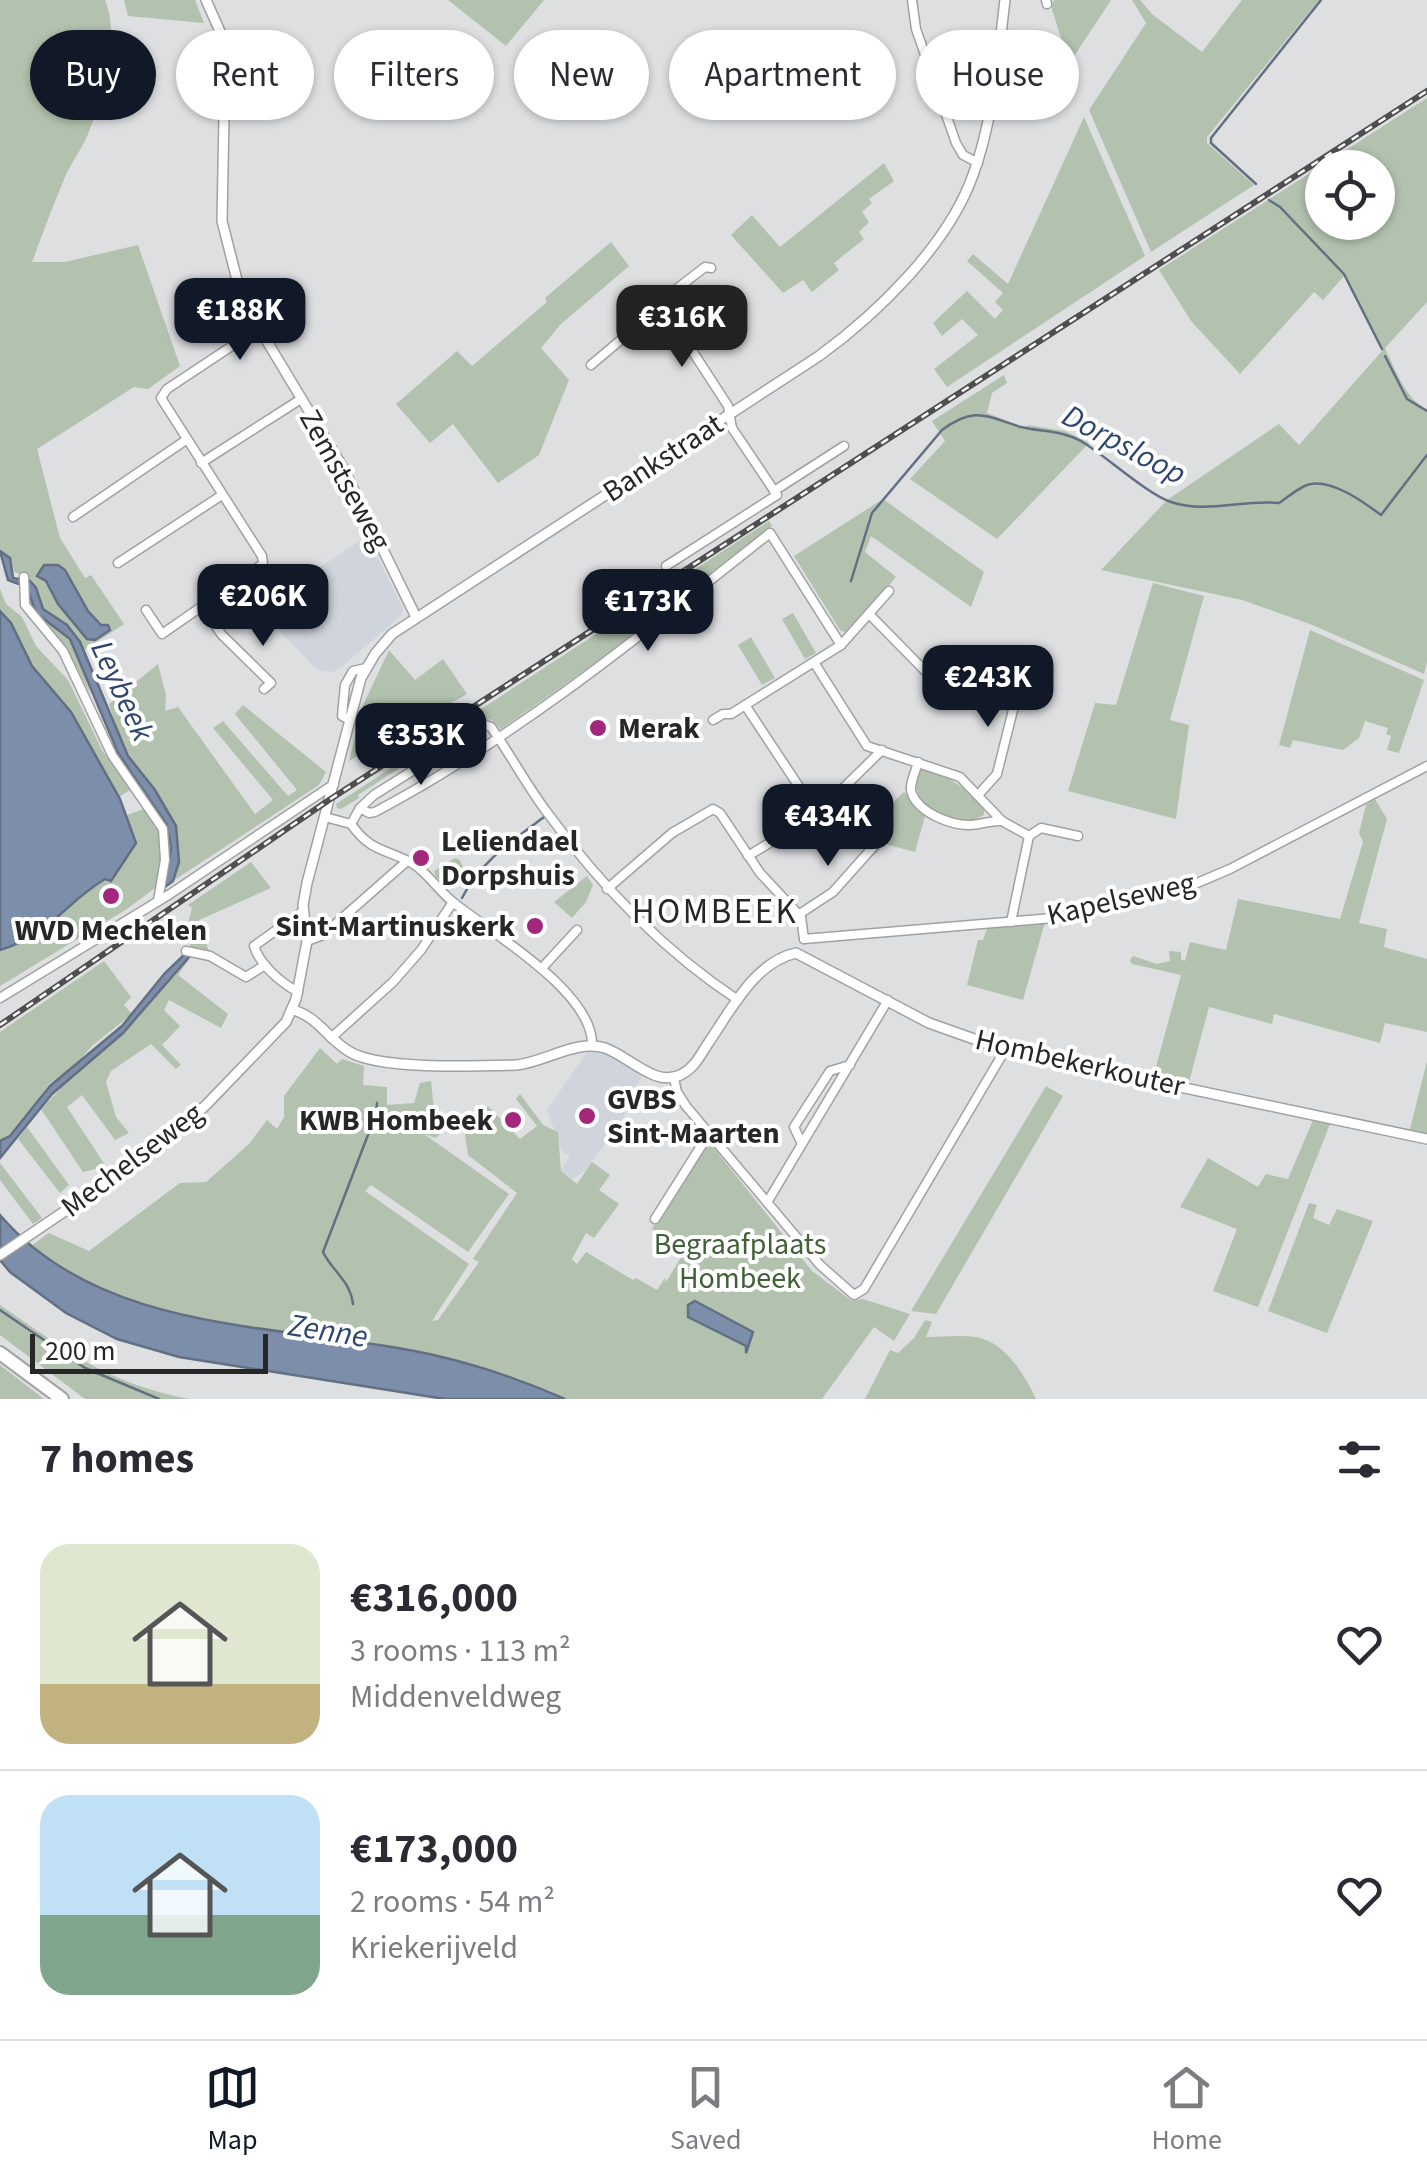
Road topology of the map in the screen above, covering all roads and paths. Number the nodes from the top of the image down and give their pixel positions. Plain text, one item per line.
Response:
1 (206, 0) edge
2 (912, 0) edge
3 (1005, 0) edge
4 (978, 163) junction
5 (711, 268) dead end
6 (667, 312) dead end
7 (258, 328) junction
8 (591, 364) dead end
9 (301, 400) junction
10 (731, 414) junction
11 (186, 440) junction
12 (844, 446) dead end
13 (201, 462) junction
14 (774, 491) junction
15 (222, 495) junction
16 (73, 517) dead end
17 (118, 563) dead end
18 (666, 566) dead end
19 (24, 576) dead end
20 (889, 591) dead end
21 (202, 607) junction
22 (146, 610) dead end
23 (869, 614) junction
24 (416, 617) junction
25 (841, 645) junction
26 (815, 664) junction
27 (1021, 678) dead end
28 (264, 689) dead end
29 (745, 705) junction
30 (1013, 708) junction
31 (712, 720) dead end
32 (497, 737) junction
33 (882, 750) junction
34 (918, 762) junction
35 (1427, 766) edge
36 (334, 784) junction
37 (979, 794) junction
38 (360, 808) junction
39 (817, 814) junction
40 (324, 817) junction
41 (1002, 821) junction
42 (871, 822) dead end
43 (350, 824) junction
44 (1029, 836) junction
45 (1078, 836) dead end
46 (748, 856) junction
47 (406, 862) junction
48 (607, 889) junction
49 (158, 901) junction
50 (452, 902) junction
51 (304, 912) junction
52 (798, 914) junction
53 (1010, 922) junction
54 (577, 930) dead end
55 (804, 939) junction
56 (307, 941) junction
57 (186, 951) dead end
58 (796, 953) junction
59 (265, 965) junction
60 (542, 968) junction
61 (298, 992) junction
62 (0, 998) edge
63 (738, 1000) junction
64 (888, 1000) junction
65 (293, 1010) junction
66 (331, 1038) junction
67 (592, 1045) junction
68 (1005, 1050) junction
69 (850, 1065) junction
70 (674, 1078) junction
71 (710, 1132) junction
72 (1427, 1139) edge
73 (802, 1144) junction
74 (768, 1201) junction
75 (656, 1218) dead end
76 (0, 1256) edge
77 (0, 1352) edge
78 (62, 1399) edge

1 - 7 street, Zemstseweg
2 - 4 street
3 - 4 street, Bankstraat
4 - 10 street, Bankstraat
5 - 8 street
6 - 10 street
7 - 9 street, Zemstseweg
7 - 11 street
9 - 13 street
9 - 24 street, Zemstseweg
10 - 14 street
10 - 24 street, Bankstraat
11 - 13 street
11 - 16 street
12 - 14 street
13 - 15 street
14 - 18 street
15 - 17 street
15 - 21 street
19 - 49 street
20 - 23 street
21 - 22 street
21 - 28 street
23 - 25 street
23 - 30 street
24 - 36 street, Bankstraat
25 - 26 street
25 - 32 street
26 - 29 street
26 - 33 street
27 - 30 street
29 - 31 street
29 - 39 street
30 - 37 street
32 - 38 street
32 - 38 street
32 - 48 street
33 - 34 street
33 - 39 street
34 - 37 street
34 - 41 street
35 - 53 street, Kapelseweg
36 - 40 street, Bankstraat
36 - 49 street
37 - 41 street
38 - 43 street
39 - 46 street
40 - 43 street
40 - 51 street, Bankstraat
41 - 44 street
42 - 52 street
43 - 47 street
44 - 45 street
44 - 53 street
46 - 48 street
46 - 52 street
47 - 50 street
47 - 56 street
48 - 63 street
49 - 62 street
50 - 60 street
50 - 66 street
51 - 56 street, Bankstraat
51 - 59 street
52 - 55 street
53 - 55 street, Kapelseweg
54 - 60 street
55 - 58 street
56 - 61 street, Bankstraat
57 - 59 street
58 - 63 street
58 - 64 street, Hombekerkouter
59 - 61 street
60 - 67 street
61 - 65 street, Bankstraat
63 - 70 street
64 - 68 street, Hombekerkouter
64 - 69 street
65 - 66 street
65 - 76 street, Mechelseweg
66 - 67 street
67 - 70 street
68 - 72 street, Hombekerkouter
68 - 74 street
69 - 73 street
69 - 73 street
70 - 71 street
71 - 74 street
71 - 75 street
73 - 74 street
77 - 78 highway

